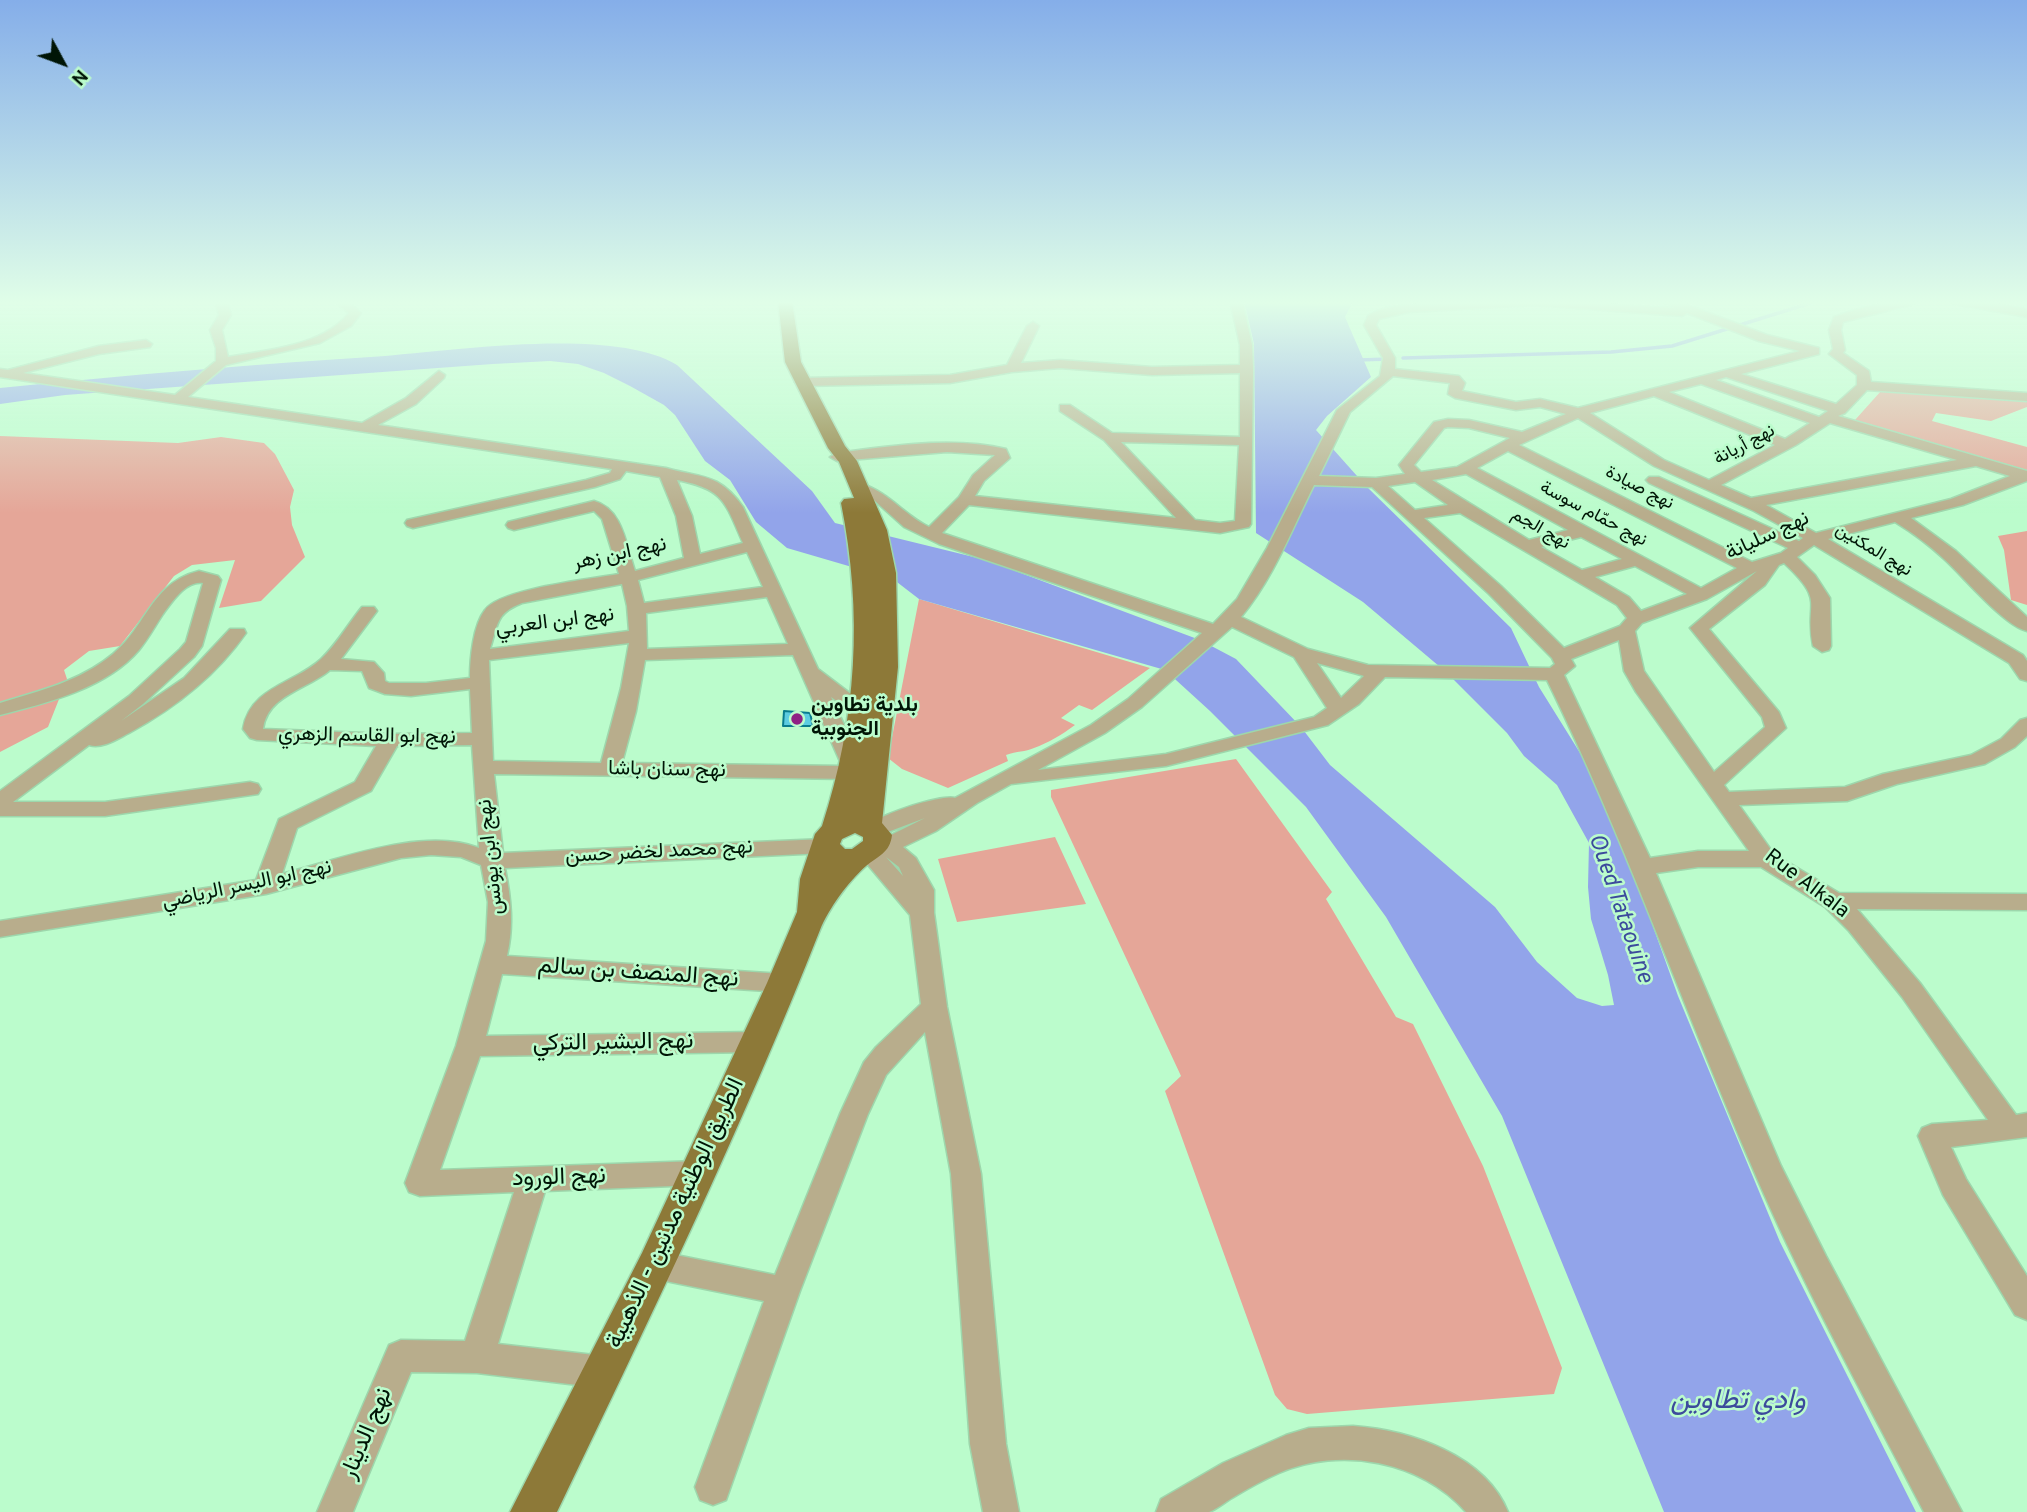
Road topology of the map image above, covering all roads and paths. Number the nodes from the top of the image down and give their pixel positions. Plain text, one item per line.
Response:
1 (22, 372) edge
2 (211, 372) edge
3 (798, 372) edge
4 (992, 372) edge
5 (1247, 372) edge
6 (1389, 372) joint
7 (1738, 372) edge
8 (1860, 372) edge
9 (1729, 374) junction
10 (439, 375) dead end
11 (2, 377) edge
12 (1701, 379) junction
13 (803, 382) junction
14 (1864, 386) junction
15 (1657, 392) junction
16 (2027, 397) edge
17 (178, 399) junction
18 (1065, 408) dead end
19 (1580, 414) junction
20 (1830, 417) junction
21 (365, 427) junction
22 (1109, 437) junction
23 (1245, 441) junction
24 (1516, 442) junction
25 (1786, 444) junction
26 (839, 454) junction
27 (1977, 461) junction
28 (622, 466) junction
29 (1467, 469) junction
30 (666, 473) junction
31 (2026, 476) edge
32 (1420, 478) junction
33 (1309, 480) junction
34 (1654, 480) dead end
35 (1372, 483) junction
36 (1708, 486) junction
37 (858, 496) junction
38 (965, 500) junction
39 (1754, 506) junction
40 (1463, 508) junction
41 (1725, 513) junction
42 (1410, 515) junction
43 (1897, 517) junction
44 (413, 523) dead end
45 (1189, 523) junction
46 (514, 525) dead end
47 (1670, 526) junction
48 (1581, 531) junction
49 (931, 535) junction
50 (1527, 545) junction
51 (752, 546) junction
52 (1793, 551) junction
53 (1637, 560) junction
54 (693, 562) junction
55 (1750, 568) junction
56 (1581, 576) junction
57 (626, 578) junction
58 (772, 591) junction
59 (1701, 595) junction
60 (496, 607) joint
61 (637, 608) junction
62 (368, 611) dead end
63 (1631, 624) junction
64 (2027, 626) edge
65 (1216, 630) junction
66 (237, 633) dead end
67 (2027, 642) edge
68 (636, 646) junction
69 (1822, 646) dead end
70 (797, 649) junction
71 (1301, 653) junction
72 (478, 656) junction
73 (326, 664) junction
74 (2022, 667) edge
75 (1554, 668) junction
76 (806, 669) junction
77 (873, 671) junction
78 (1379, 672) junction
79 (480, 682) junction
80 (823, 682) junction
81 (0, 709) edge
82 (871, 710) junction
83 (1339, 710) junction
84 (2027, 724) edge
85 (483, 738) junction
86 (390, 740) junction
87 (64, 752) junction
88 (484, 767) junction
89 (609, 770) junction
90 (852, 770) junction
91 (1002, 781) junction
92 (250, 789) dead end
93 (1718, 792) junction
94 (0, 801) edge
95 (0, 809) edge
96 (829, 841) junction
97 (873, 843) junction
98 (1766, 859) junction
99 (492, 861) junction
100 (1644, 867) junction
101 (266, 887) junction
102 (1834, 901) junction
103 (2027, 902) edge
104 (812, 912) junction
105 (0, 929) edge
106 (493, 964) junction
107 (783, 983) junction
108 (934, 1007) junction
109 (756, 1042) junction
110 (470, 1046) junction
111 (2018, 1126) edge
112 (699, 1173) junction
113 (533, 1181) junction
114 (420, 1183) joint
115 (656, 1265) junction
116 (784, 1291) junction
117 (2027, 1305) edge
118 (477, 1357) junction
119 (603, 1372) junction
120 (713, 1487) dead end
121 (335, 1512) edge
122 (533, 1512) edge
123 (1001, 1512) edge
124 (1174, 1512) edge
125 (1490, 1512) edge
126 (1944, 1512) edge

1 - 11 street
2 - 17 street
3 - 13 main road, الطريق الوطنية مدنين - الذهيبة
4 - 13 street
5 - 23 street
6 - 19 street, نهج المكنين
6 - 33 street
7 - 9 street
8 - 14 street
9 - 12 street
9 - 20 street
10 - 21 street
11 - 17 street
12 - 15 street
12 - 20 street
13 - 26 main road, الطريق الوطنية مدنين - الذهيبة
14 - 16 street
14 - 20 street, نهج أريانة
15 - 19 street
15 - 25 street
17 - 21 street
18 - 22 street
19 - 24 street
19 - 36 street, نهج المكنين
20 - 25 street, نهج أريانة
20 - 27 street
21 - 28 street
22 - 23 street
22 - 45 street
23 - 45 street
24 - 29 street
24 - 32 street, نهج صيادة
24 - 47 street, نهج صيادة
25 - 36 street, نهج أريانة
26 - 37 main road, الطريق الوطنية مدنين - الذهيبة
26 - 38 street
27 - 31 street
27 - 39 street
28 - 30 street
28 - 44 street
29 - 32 street
29 - 48 street, نهج حمّام سوسة
30 - 51 street
30 - 54 street
31 - 43 street, نهج سليانة
32 - 35 street
32 - 40 street, نهج الجم
33 - 35 street
33 - 65 street
34 - 41 street
35 - 42 street
36 - 39 street, نهج المكنين
37 - 49 street
37 - 77 main road, الطريق الوطنية مدنين - الذهيبة
38 - 45 street
38 - 49 street
39 - 41 street
39 - 52 street, نهج المكنين
40 - 42 street
40 - 50 street, نهج الجم
41 - 47 street
41 - 52 street
42 - 75 street
43 - 52 street, نهج سليانة
43 - 64 street
46 - 57 street
47 - 55 street, نهج صيادة
48 - 50 street
48 - 53 street, نهج حمّام سوسة
49 - 65 street
50 - 56 street, نهج الجم
51 - 54 street, نهج ابن زهر
51 - 58 street
52 - 55 street, نهج سليانة
52 - 69 street
52 - 74 street, نهج المكنين
52 - 93 street
53 - 56 street
53 - 59 street, نهج حمّام سوسة
54 - 57 street, نهج ابن زهر
55 - 59 street, نهج سليانة
56 - 63 street, نهج الجم
57 - 60 street, نهج ابن زهر
57 - 61 street
58 - 61 street
58 - 70 street
59 - 63 street, نهج سليانة
60 - 72 street, نهج ابن يونس
61 - 68 street
62 - 73 street
63 - 75 street, نهج سليانة
63 - 93 street, Rue Alkala
65 - 71 street
65 - 91 street
66 - 87 street
67 - 74 street
68 - 70 street, نهج ابن العربي
68 - 72 street, نهج ابن العربي
68 - 89 street
70 - 76 street
71 - 78 street
71 - 83 street
72 - 79 street, نهج ابن يونس
73 - 79 street
73 - 86 street, نهج ابو القاسم الزهري
75 - 78 street
75 - 100 street
76 - 80 street
76 - 90 street
77 - 80 street
77 - 82 main road, الطريق الوطنية مدنين - الذهيبة
78 - 83 street
79 - 85 street, نهج ابن يونس
80 - 82 street
81 - 87 street
82 - 90 main road, الطريق الوطنية مدنين - الذهيبة
82 - 97 main road, الطريق الوطنية مدنين - الذهيبة
83 - 91 street
84 - 93 street
85 - 86 street, نهج ابو القاسم الزهري
85 - 88 street, نهج ابن يونس
86 - 101 street
87 - 94 street
88 - 89 street, نهج سنان باشا
88 - 99 street, نهج ابن يونس
89 - 90 street, نهج سنان باشا
90 - 96 main road, الطريق الوطنية مدنين - الذهيبة
91 - 97 street
92 - 95 street
93 - 98 street, Rue Alkala
96 - 97 main road
96 - 99 street, نهج محمد لخضر حسن
96 - 104 main road, الطريق الوطنية مدنين - الذهيبة
97 - 104 main road, الطريق الوطنية مدنين - الذهيبة
97 - 108 street
98 - 100 street
98 - 102 street, Rue Alkala
99 - 101 street, نهج ابو اليسر الرياضي
99 - 106 street, نهج ابن يونس
100 - 126 street
101 - 105 street, نهج ابو اليسر الرياضي
102 - 103 street
102 - 111 street, Rue Alkala
104 - 107 main road, الطريق الوطنية مدنين - الذهيبة
106 - 107 street, نهج المنصف بن سالم
106 - 110 street, نهج ابن يونس
107 - 109 main road, الطريق الوطنية مدنين - الذهيبة
108 - 116 street
108 - 123 street
109 - 110 street, نهج البشير التركي
109 - 112 main road, الطريق الوطنية مدنين - الذهيبة
110 - 114 street, نهج ابن يونس
111 - 117 street
112 - 113 street, نهج الورود
112 - 115 main road, الطريق الوطنية مدنين - الذهيبة
113 - 114 street, نهج الورود
113 - 118 street
115 - 116 street
115 - 119 main road, الطريق الوطنية مدنين - الذهيبة
116 - 120 street
118 - 119 street
118 - 121 street, نهج الدينار
119 - 122 main road, الطريق الوطنية مدنين - الذهيبة
124 - 125 street

